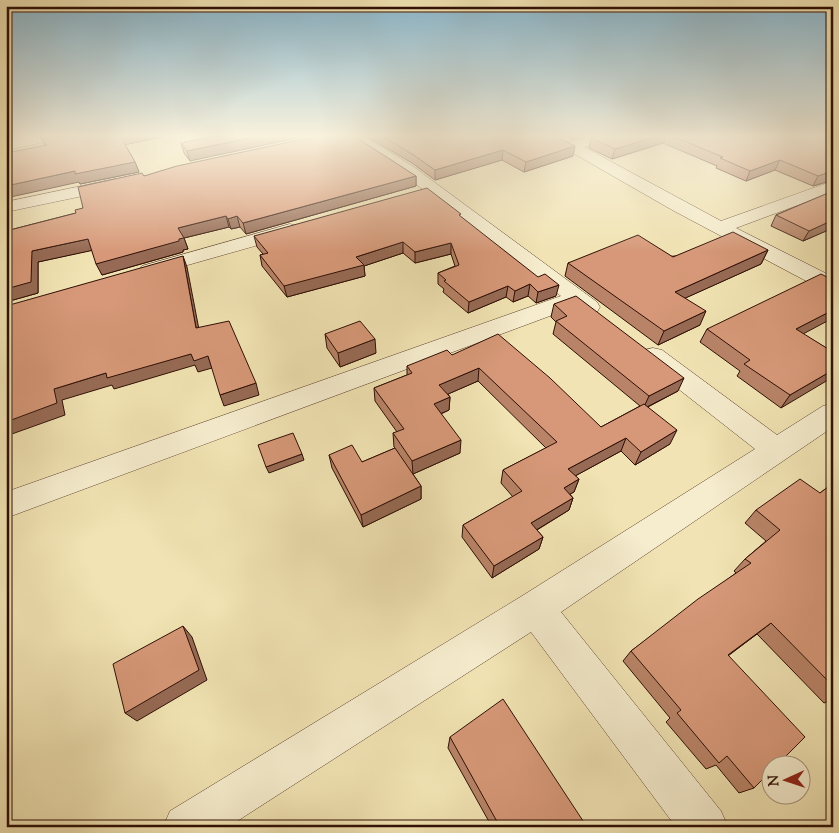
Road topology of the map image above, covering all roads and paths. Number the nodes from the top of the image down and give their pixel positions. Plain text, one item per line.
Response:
1 (410, 175) edge
2 (622, 175) edge
3 (132, 180) edge
4 (833, 186) edge
5 (6, 207) edge
6 (310, 225) edge
7 (722, 227) junction
8 (130, 276) edge
9 (833, 286) edge
10 (577, 298) junction
11 (608, 322) edge
12 (639, 345) edge
13 (833, 413) edge
14 (777, 450) junction
15 (6, 505) edge
16 (535, 608) junction
17 (186, 827) edge
18 (705, 827) edge

1 - 10 street
2 - 7 street
3 - 5 street
4 - 7 street
6 - 8 street
7 - 9 street
10 - 11 street
10 - 15 street
12 - 14 street
13 - 14 street
14 - 16 street
16 - 17 street
16 - 18 street

